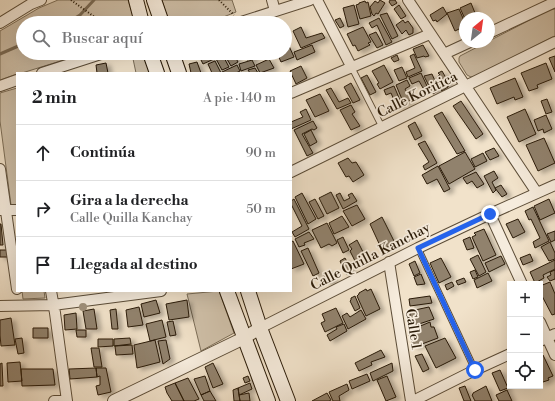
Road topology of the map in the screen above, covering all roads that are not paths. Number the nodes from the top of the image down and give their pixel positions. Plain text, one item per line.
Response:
1 (41, 0) edge
2 (136, 0) edge
3 (154, 0) edge
4 (272, 0) edge
5 (310, 0) edge
6 (317, 0) edge
7 (408, 0) edge
8 (555, 2) edge
9 (275, 11) junction
10 (140, 16) edge
11 (160, 16) edge
12 (260, 16) edge
13 (0, 23) edge
14 (495, 30) edge
15 (430, 34) junction
16 (555, 42) edge
17 (459, 47) edge
18 (444, 54) junction
19 (86, 60) edge
20 (152, 60) edge
21 (174, 60) edge
22 (352, 68) junction
23 (60, 70) edge
24 (48, 72) edge
25 (157, 72) edge
26 (179, 72) edge
27 (16, 80) edge
28 (0, 86) edge
29 (465, 86) junction
30 (292, 94) edge
31 (382, 127) junction
32 (0, 169) edge
33 (292, 172) edge
34 (555, 185) edge
35 (537, 193) junction
36 (3, 210) edge
37 (16, 210) edge
38 (490, 214) junction
39 (418, 248) junction
40 (389, 262) junction
41 (521, 281) edge
42 (16, 284) edge
43 (17, 292) edge
44 (50, 292) edge
45 (153, 292) edge
46 (227, 292) edge
47 (248, 292) edge
48 (53, 305) junction
49 (0, 306) edge
50 (19, 306) junction
51 (260, 328) junction
52 (547, 337) edge
53 (244, 338) junction
54 (507, 355) edge
55 (555, 355) edge
56 (475, 370) junction
57 (54, 401) edge
58 (67, 401) edge
59 (114, 401) edge
60 (268, 401) edge
61 (288, 401) edge
62 (412, 401) edge

1 - 13 street
2 - 10 main road
3 - 11 main road
4 - 9 street
5 - 9 street
6 - 22 street
7 - 15 street
8 - 14 street
9 - 12 street
15 - 18 street
15 - 22 street
16 - 29 street, Calle Koritica
17 - 18 street
18 - 29 street
19 - 23 street
20 - 25 main road
21 - 26 main road
22 - 30 street
22 - 31 lane
23 - 24 street
27 - 28 street
29 - 31 street, Calle Koritica
29 - 35 street
31 - 33 street, Calle Koritica
32 - 36 street
34 - 35 street, Calle Quilla Kanchay
35 - 38 street, Calle Quilla Kanchay
36 - 37 street
36 - 42 street
38 - 39 street, Calle Quilla Kanchay
38 - 41 street
39 - 40 street, Calle Quilla Kanchay
39 - 56 lane
40 - 51 street, Calle Quilla Kanchay
40 - 62 street, Calle 1
43 - 50 street
44 - 48 street
45 - 48 street
46 - 53 main road
47 - 51 main road
48 - 50 street
48 - 58 street
49 - 50 street
51 - 53 street, Calle Quilla Kanchay
51 - 61 main road
52 - 55 street
53 - 59 street, Calle Quilla Kanchay
53 - 60 main road
54 - 56 street
56 - 62 street
57 - 58 street

